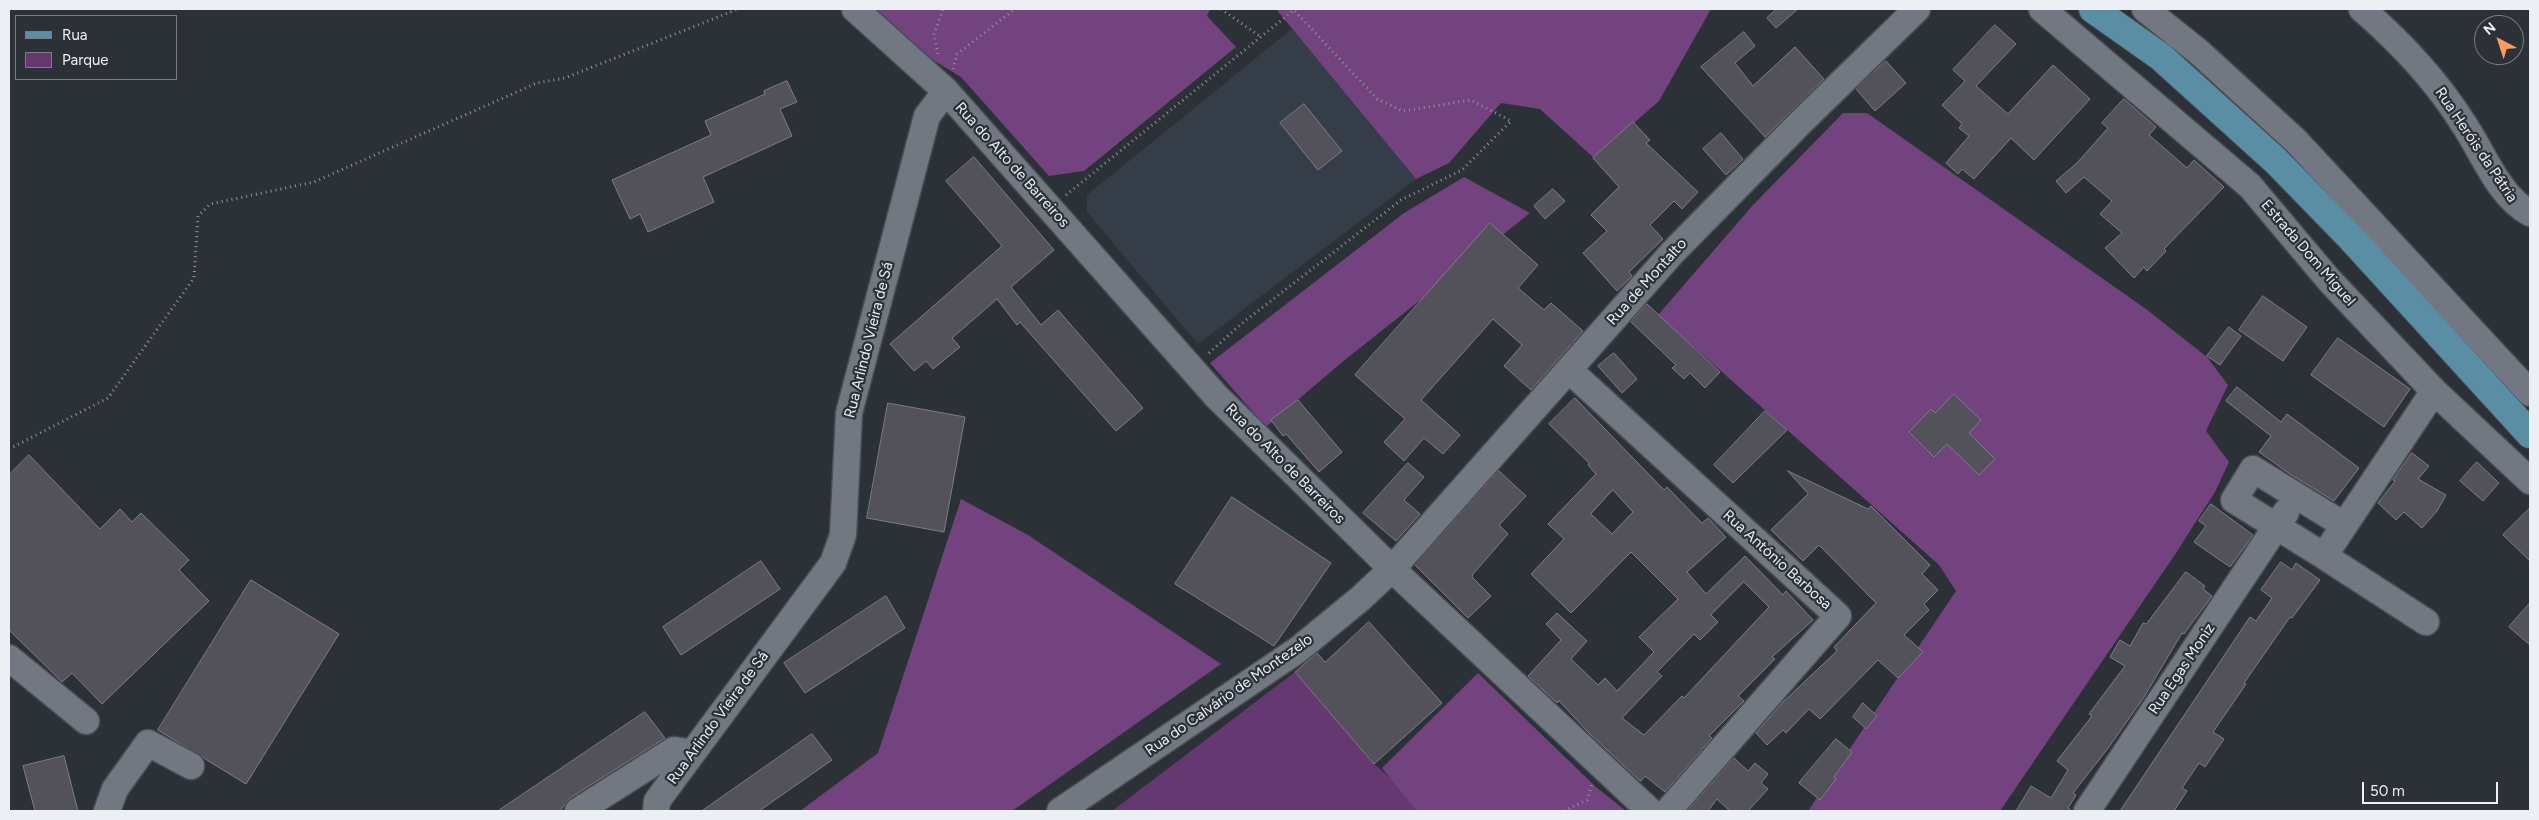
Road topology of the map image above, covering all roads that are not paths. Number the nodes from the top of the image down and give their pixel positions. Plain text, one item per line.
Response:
1 (855, 9) edge
2 (1917, 9) edge
3 (2042, 9) edge
4 (2145, 9) edge
5 (2362, 9) edge
6 (2102, 10) edge
7 (2075, 37) junction
8 (946, 91) junction
9 (2530, 213) edge
10 (1569, 370) junction
11 (2434, 391) junction
12 (2530, 393) edge
13 (2530, 434) edge
14 (2530, 481) edge
15 (2296, 496) junction
16 (2344, 525) junction
17 (2276, 526) junction
18 (2324, 556) junction
19 (1392, 569) junction
20 (2426, 622) dead end
21 (9, 658) edge
22 (86, 721) dead end
23 (692, 753) junction
24 (192, 766) dead end
25 (107, 811) edge
26 (578, 811) edge
27 (656, 811) edge
28 (1060, 811) edge
29 (1650, 811) edge
30 (1668, 811) edge
31 (2087, 811) edge

1 - 8 street, Rua do Alto de Barreiros
2 - 10 street, Rua de Montalto
3 - 7 street, Estrada Dom Miguel
4 - 12 street
5 - 9 street, Rua Heróis da Pátria
6 - 7 street
6 - 13 main road
7 - 11 street, Estrada Dom Miguel
8 - 19 street, Rua do Alto de Barreiros
8 - 23 street, Rua Arlindo Vieira de Sá
10 - 19 street, Rua de Montalto
10 - 30 street, Rua António Barbosa
11 - 14 street, Estrada Dom Miguel
11 - 16 street
15 - 16 street
15 - 17 street, Rua Egas Moniz
15 - 17 street
16 - 18 street
17 - 18 street
17 - 31 street, Rua Egas Moniz
18 - 20 street
19 - 28 street, Rua do Calvário de Montezelo
19 - 29 street, Rua do Alto de Barreiros
21 - 22 street
23 - 26 street
23 - 27 street, Rua Arlindo Vieira de Sá
24 - 25 street

